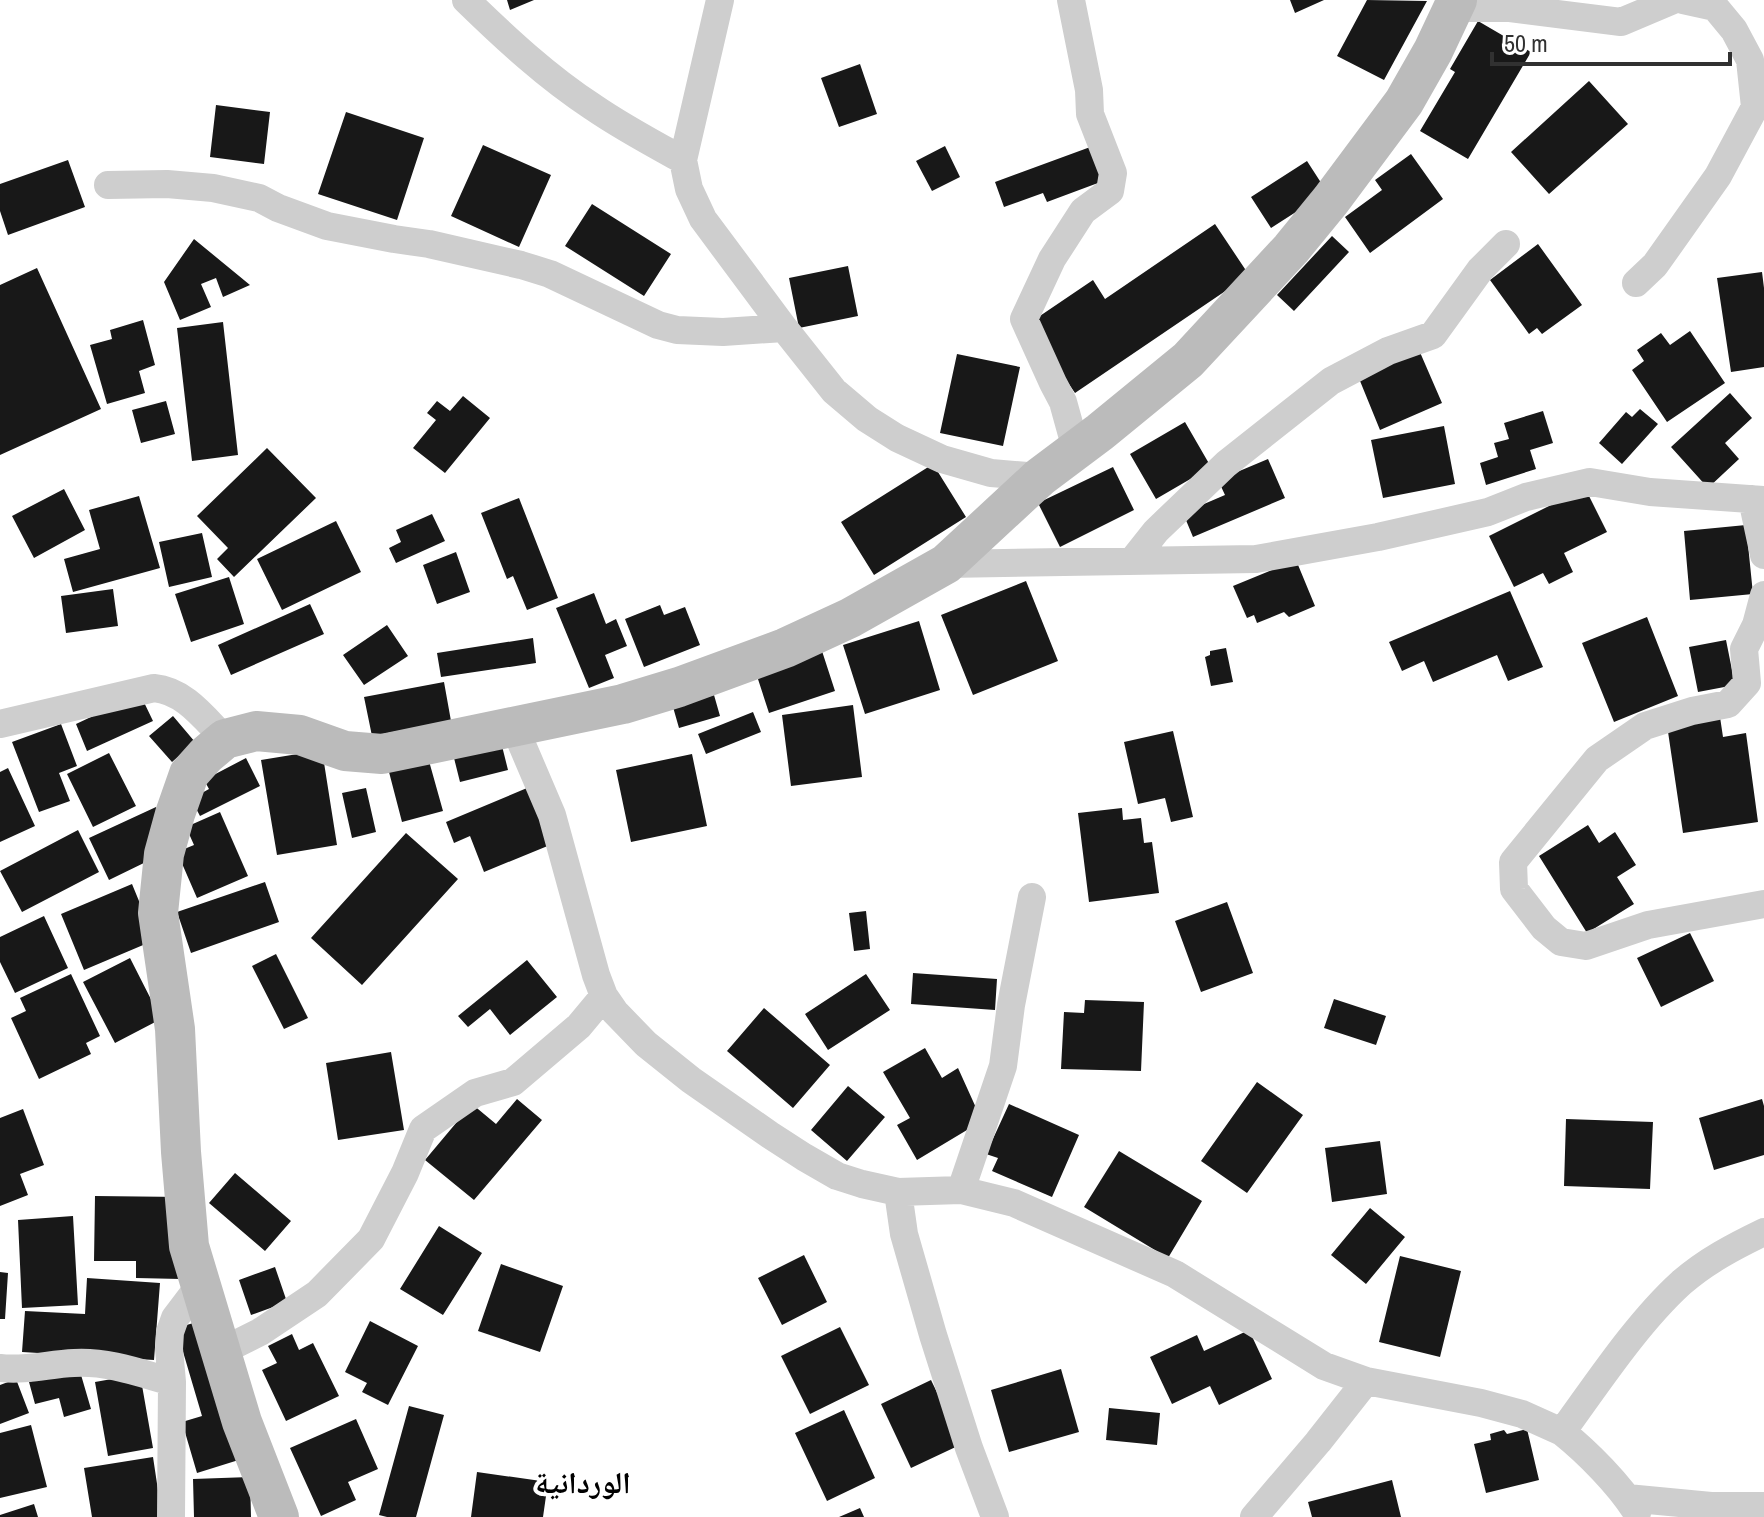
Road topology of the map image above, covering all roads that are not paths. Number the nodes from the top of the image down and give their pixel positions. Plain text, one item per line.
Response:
1 (466, 0) edge
2 (720, 0) edge
3 (1071, 0) edge
4 (1673, 0) edge
5 (1683, 0) edge
6 (1455, 4) edge
7 (683, 160) junction
8 (108, 185) dead end
9 (1506, 244) dead end
10 (1636, 283) dead end
11 (784, 328) junction
12 (1076, 449) junction
13 (1040, 477) junction
14 (1758, 500) edge
15 (1764, 555) edge
16 (1133, 560) junction
17 (946, 564) junction
18 (1764, 595) edge
19 (0, 724) edge
20 (514, 726) junction
21 (225, 739) junction
22 (1032, 897) dead end
23 (1764, 904) edge
24 (604, 996) junction
25 (961, 1190) junction
26 (898, 1192) junction
27 (1764, 1232) edge
28 (200, 1285) junction
29 (220, 1352) junction
30 (0, 1368) edge
31 (1366, 1381) junction
32 (172, 1382) junction
33 (1562, 1432) junction
34 (1764, 1506) edge
35 (1633, 1507) edge
36 (171, 1517) edge
37 (279, 1517) edge
38 (995, 1517) edge
39 (1254, 1517) edge

1 - 7 street
2 - 7 street
3 - 12 street
4 - 6 street
5 - 10 street
6 - 12 street
7 - 11 street
8 - 11 street
9 - 16 street
11 - 13 street
12 - 13 street
13 - 17 street
14 - 15 street
14 - 16 street
16 - 17 street
17 - 20 street
18 - 23 street
19 - 21 street
20 - 21 street
20 - 24 street
21 - 28 street
22 - 25 street
24 - 26 street
24 - 29 street
25 - 26 street
25 - 31 street
26 - 38 street
27 - 33 street
28 - 29 street
28 - 32 street
29 - 37 street
30 - 32 street
31 - 33 street
31 - 39 street
32 - 36 street
33 - 35 street
34 - 35 street

